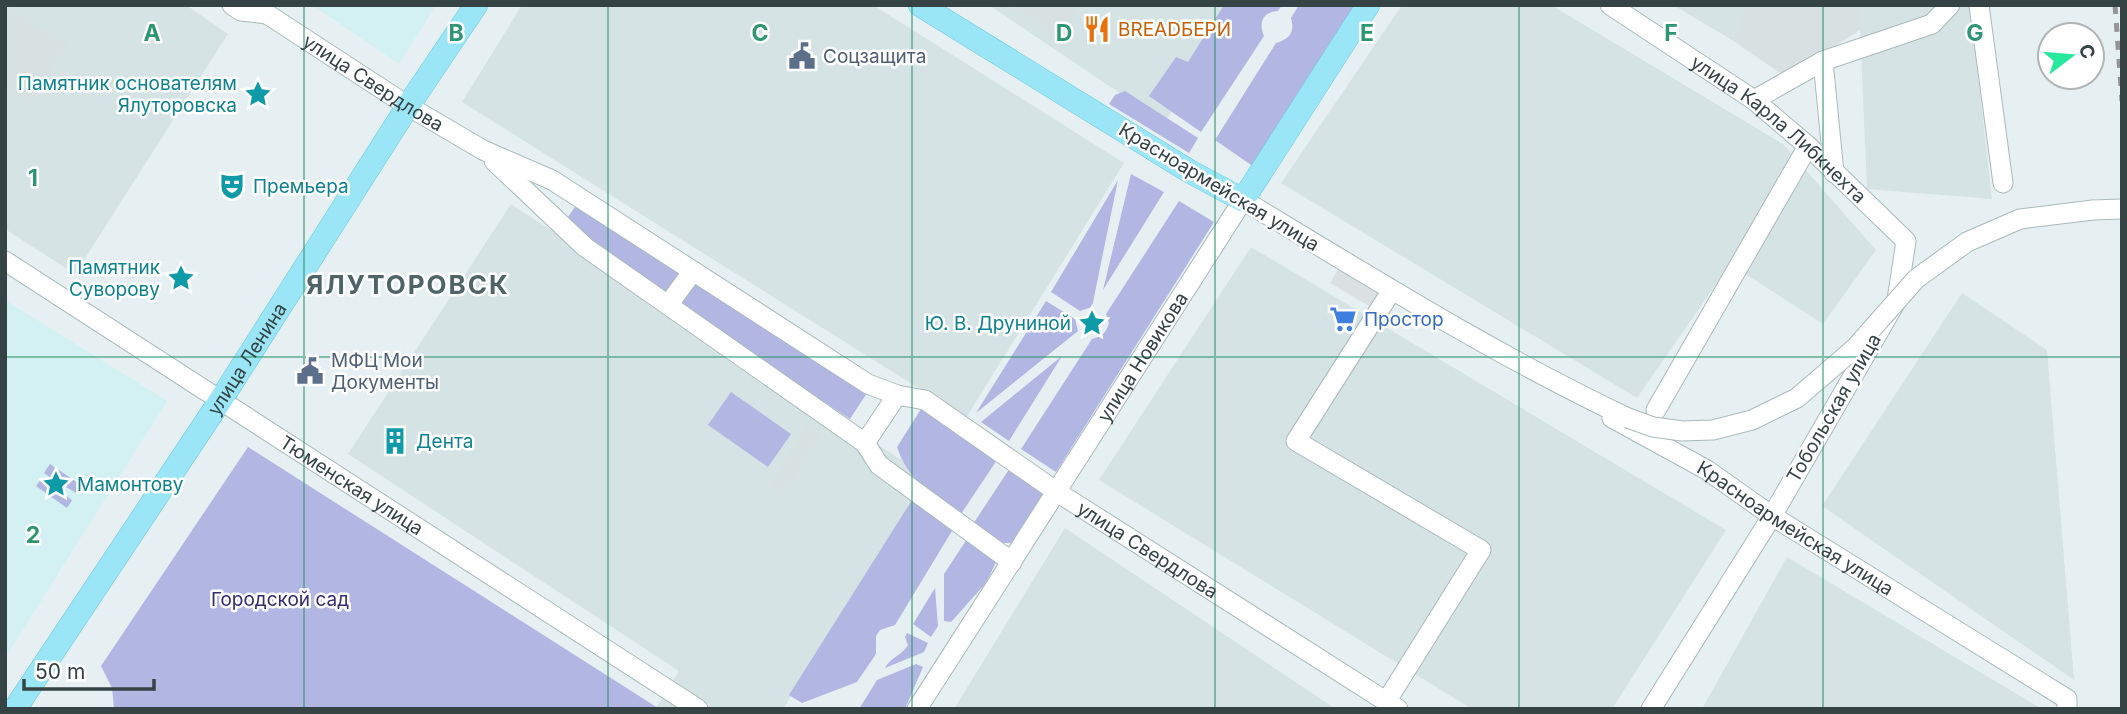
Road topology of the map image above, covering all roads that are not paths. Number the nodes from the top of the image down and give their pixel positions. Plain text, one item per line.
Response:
1 (232, 5) edge
2 (476, 5) edge
3 (920, 5) edge
4 (1368, 5) edge
5 (1610, 5) edge
6 (1950, 5) edge
7 (1979, 5) edge
8 (264, 10) edge
9 (1823, 61) junction
10 (1754, 100) junction
11 (408, 106) junction
12 (1808, 146) junction
13 (483, 150) junction
14 (1834, 173) junction
15 (2003, 183) dead end
16 (1243, 200) junction
17 (2122, 209) edge
18 (1906, 241) joint
19 (5, 261) edge
20 (693, 271) junction
21 (1392, 290) junction
22 (668, 305) junction
23 (1521, 363) junction
24 (897, 395) junction
25 (220, 401) junction
26 (1656, 410) dead end
27 (865, 443) junction
28 (1057, 492) junction
29 (1772, 516) junction
30 (1012, 562) junction
31 (2067, 704) edge
32 (1392, 705) edge
33 (15, 709) edge
34 (698, 709) edge
35 (917, 709) edge
36 (1651, 709) edge

1 - 8 street, улица Свердлова
2 - 11 main road, улица Ленина
3 - 16 main road, Красноармейская улица
4 - 16 main road, улица Новикова
5 - 10 street, улица Карла Либкнехта
6 - 9 street
7 - 15 street
8 - 11 street, улица Свердлова
9 - 10 street
9 - 14 street
10 - 12 street, улица Карла Либкнехта
11 - 13 street, улица Свердлова
11 - 25 main road, улица Ленина
12 - 14 street, улица Карла Либкнехта
12 - 26 street
13 - 20 street, улица Свердлова
13 - 22 street, улица Свердлова
14 - 18 street, улица Карла Либкнехта
16 - 21 street, Красноармейская улица
16 - 28 street, улица Новикова
17 - 23 street, Красноармейская улица, bridge
18 - 29 street, Тобольская улица
19 - 25 street, Тюменская улица
20 - 22 street
20 - 24 street, улица Свердлова
21 - 23 street, Красноармейская улица
21 - 32 street
22 - 27 street, улица Свердлова
23 - 29 street, Красноармейская улица
24 - 27 street
24 - 28 street, улица Свердлова
25 - 33 main road, улица Ленина
25 - 34 street, Тюменская улица
27 - 30 street, улица Свердлова
28 - 30 street, улица Новикова
28 - 32 street, улица Свердлова
29 - 31 street, Красноармейская улица
29 - 36 street, Тобольская улица
30 - 35 street, улица Новикова

